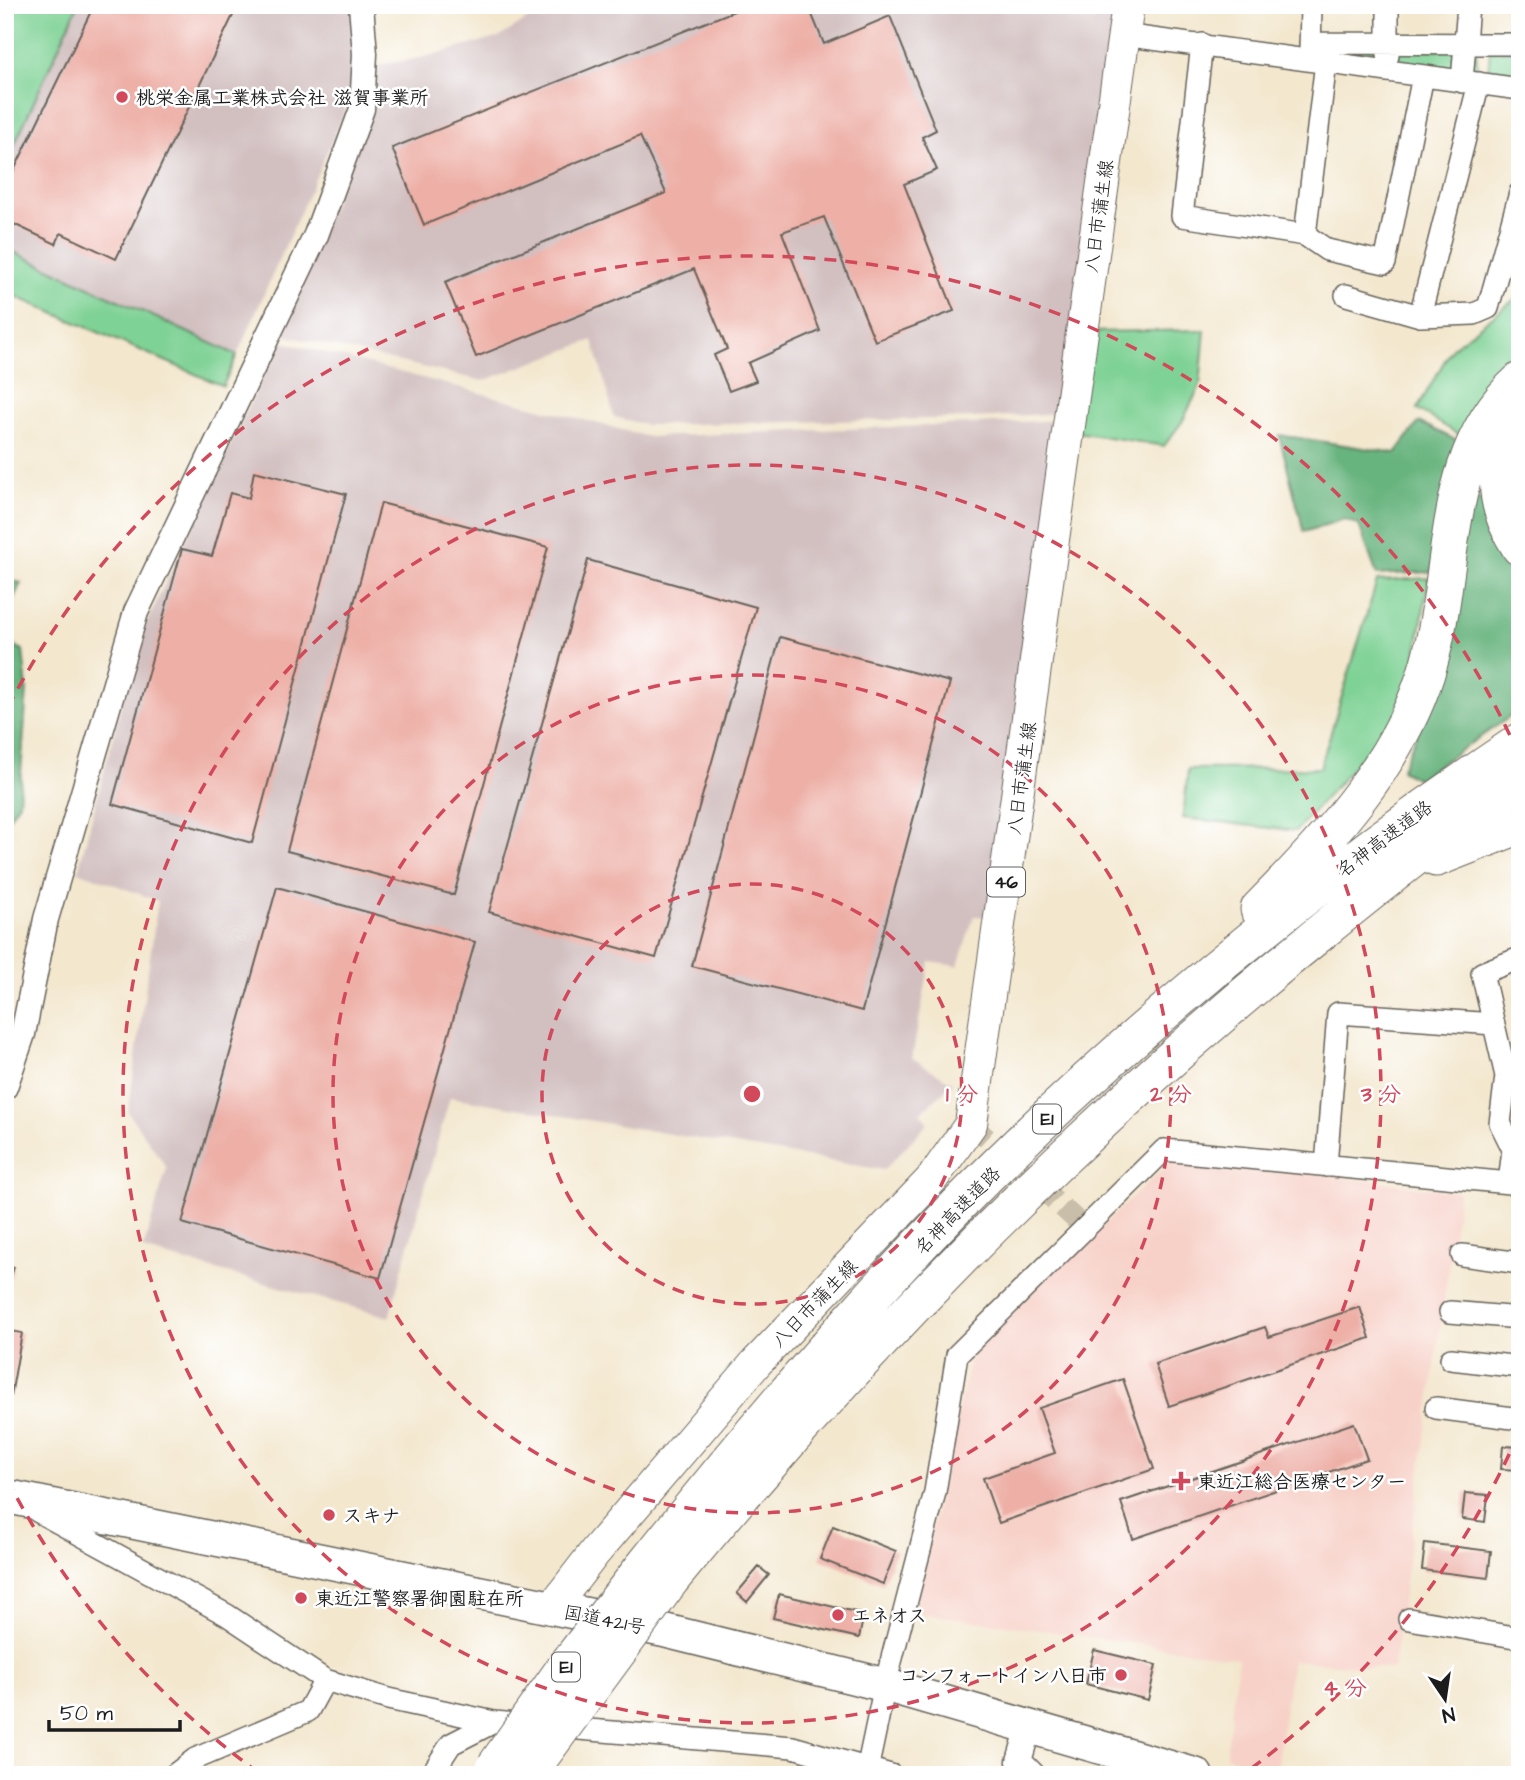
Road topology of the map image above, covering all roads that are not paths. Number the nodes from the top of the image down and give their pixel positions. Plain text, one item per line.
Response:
1 (361, 5) edge
2 (1311, 5) edge
3 (1388, 5) edge
4 (1468, 5) edge
5 (1125, 20) edge
6 (1388, 43) junction
7 (1202, 44) junction
8 (1465, 44) junction
9 (1520, 44) edge
10 (1315, 55) junction
11 (1388, 71) junction
12 (1423, 76) junction
13 (1471, 83) junction
14 (1520, 89) edge
15 (1520, 193) edge
16 (1305, 236) junction
17 (1346, 295) dead end
18 (1420, 316) junction
19 (1520, 381) edge
20 (1520, 405) edge
21 (1520, 547) edge
22 (1520, 741) edge
23 (1520, 781) edge
24 (1520, 825) edge
25 (1376, 888) junction
26 (1520, 958) edge
27 (1494, 1024) junction
28 (5, 1087) edge
29 (1326, 1166) junction
30 (1514, 1184) edge
31 (945, 1220) junction
32 (1462, 1255) dead end
33 (1520, 1263) edge
34 (1450, 1312) dead end
35 (1520, 1318) edge
36 (1451, 1359) dead end
37 (1520, 1367) edge
38 (1436, 1408) dead end
39 (1520, 1419) edge
40 (9, 1497) edge
41 (657, 1574) junction
42 (552, 1608) junction
43 (1409, 1619) dead end
44 (1520, 1638) edge
45 (325, 1680) junction
46 (884, 1685) junction
47 (494, 1722) junction
48 (1029, 1727) junction
49 (867, 1770) edge
50 (504, 1772) edge
51 (174, 1775) edge
52 (431, 1775) edge
53 (891, 1775) edge
54 (1033, 1775) edge
55 (1196, 1775) edge

1 - 28 street
2 - 10 street
3 - 6 street
4 - 8 street
5 - 7 street
5 - 42 main road, 八日市蒲生線 / 46
6 - 8 street
6 - 10 street
6 - 11 street
7 - 10 street
7 - 16 street
8 - 9 street
8 - 13 street
10 - 11 street
10 - 16 street
11 - 12 street
12 - 13 street
12 - 16 street
13 - 14 street
13 - 18 street
15 - 18 street
17 - 18 street
19 - 31 highway
20 - 21 highway
22 - 31 highway, 名神高速道路 / E1
23 - 25 highway, 名神高速道路 / E1
24 - 25 highway
25 - 41 highway, 名神高速道路 / E1
26 - 27 street
27 - 29 street
27 - 30 street
29 - 30 street
29 - 46 street
31 - 41 highway, 名神高速道路 / E1
32 - 33 street
34 - 35 street
36 - 37 street
38 - 39 street
40 - 42 highway, 国道421号
40 - 45 street
41 - 50 highway, 名神高速道路 / E1, bridge
42 - 46 highway, 国道421号
43 - 44 street
45 - 47 street
45 - 51 street
46 - 48 highway, 国道421号
46 - 49 street
47 - 49 street
47 - 52 street
48 - 54 street
48 - 55 highway, 国道421号
49 - 53 street

